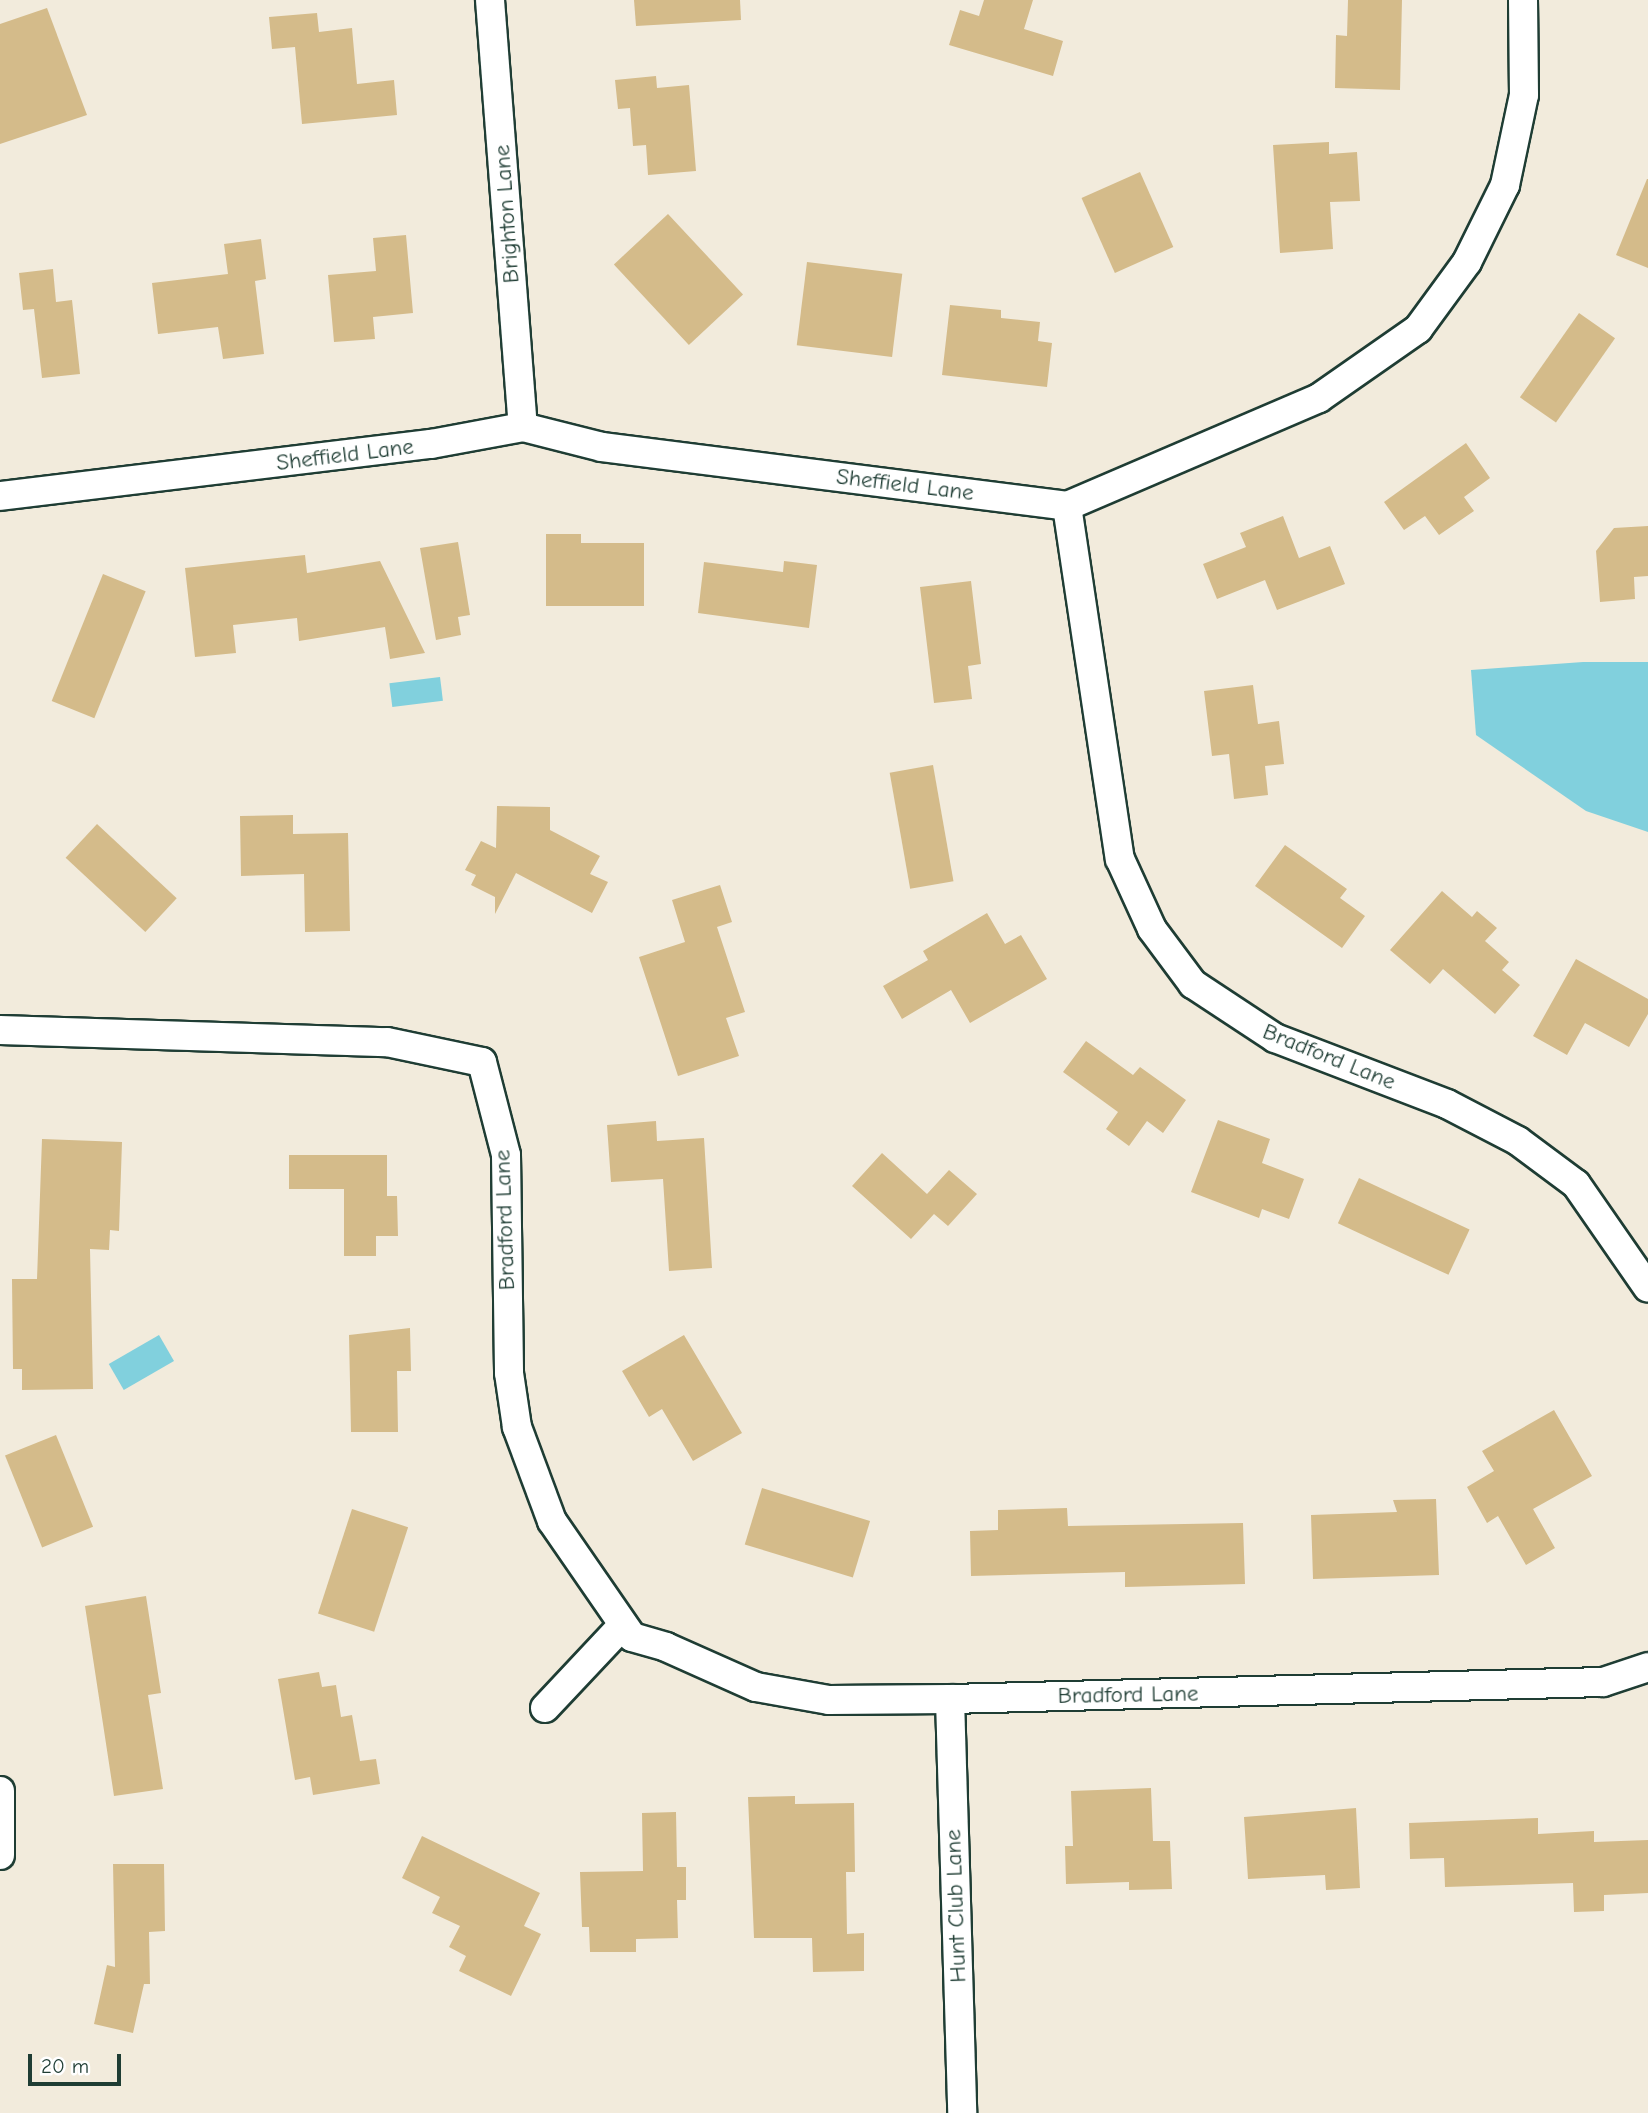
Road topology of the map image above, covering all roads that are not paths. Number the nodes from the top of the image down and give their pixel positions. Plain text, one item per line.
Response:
1 (490, 0) edge
2 (1523, 0) edge
3 (523, 427) junction
4 (0, 496) edge
5 (1067, 506) junction
6 (0, 1030) edge
7 (1648, 1288) edge
8 (623, 1626) junction
9 (1648, 1667) edge
10 (950, 1699) junction
11 (545, 1708) dead end
12 (0, 1791) edge
13 (0, 1855) edge
14 (962, 2113) edge

1 - 3 street, Brighton Lane
2 - 5 street
3 - 4 street, Sheffield Lane
3 - 5 street, Sheffield Lane
5 - 7 street, Bradford Lane
6 - 8 street, Bradford Lane
8 - 10 street, Bradford Lane
8 - 11 street
9 - 10 street, Bradford Lane
10 - 14 street, Hunt Club Lane
12 - 13 street

